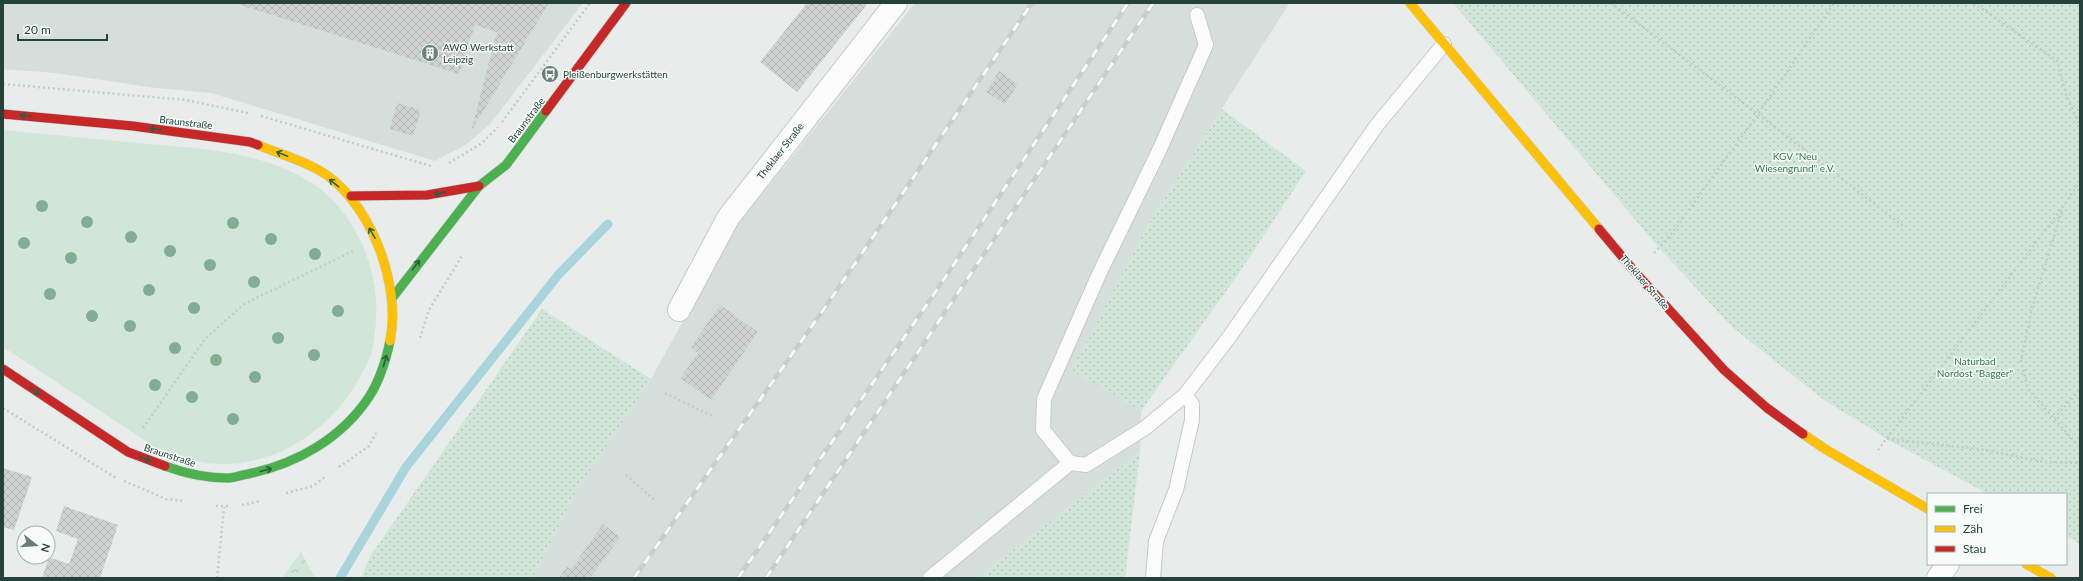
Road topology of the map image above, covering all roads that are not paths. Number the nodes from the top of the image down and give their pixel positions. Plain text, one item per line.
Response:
1 (626, 3) edge
2 (896, 3) edge
3 (1410, 3) edge
4 (1197, 15) dead end
5 (1444, 44) junction
6 (3, 114) edge
7 (479, 186) junction
8 (351, 196) junction
9 (393, 297) junction
10 (679, 310) dead end
11 (3, 369) edge
12 (1185, 395) junction
13 (1070, 463) junction
14 (1927, 508) edge
15 (1947, 565) edge
16 (2028, 565) edge
17 (930, 578) edge
18 (1153, 578) edge
19 (1938, 578) edge
20 (2051, 578) edge

1 - 7 main road, Braunstraße
2 - 10 street, Theklaer Straße
3 - 5 main road, Theklaer Straße
4 - 13 lane
5 - 12 lane
5 - 14 main road, Theklaer Straße
8 -> 6 main road, Braunstraße
7 -> 8 main road, Braunstraße
9 -> 7 main road, Braunstraße
9 -> 8 main road, Braunstraße
11 -> 9 main road, Braunstraße
12 - 13 lane
12 - 18 lane
13 - 17 lane
15 - 19 street
16 - 20 main road

